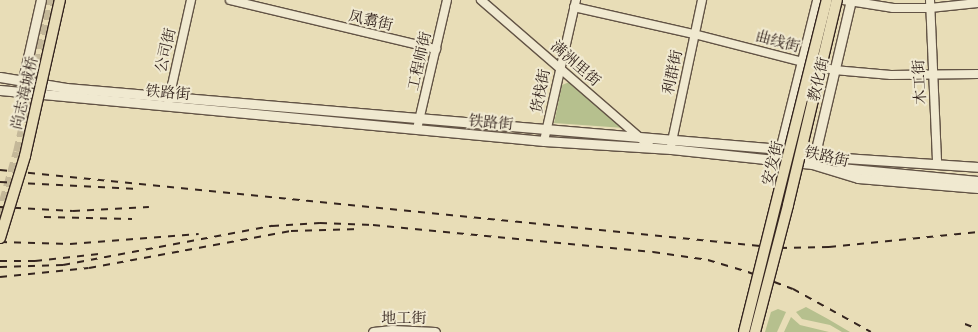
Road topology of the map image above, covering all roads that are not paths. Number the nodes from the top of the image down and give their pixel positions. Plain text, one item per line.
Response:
1 (41, 0) edge
2 (60, 0) edge
3 (64, 0) edge
4 (191, 0) edge
5 (230, 0) edge
6 (447, 0) edge
7 (481, 0) edge
8 (702, 0) edge
9 (817, 0) edge
10 (827, 0) edge
11 (837, 0) edge
12 (848, 1) edge
13 (575, 3) edge
14 (978, 3) edge
15 (930, 4) edge
16 (694, 34) junction
17 (436, 49) junction
18 (802, 62) junction
19 (559, 68) junction
20 (834, 70) junction
21 (978, 74) edge
22 (933, 76) junction
23 (0, 77) edge
24 (23, 80) junction
25 (46, 84) junction
26 (0, 90) edge
27 (20, 93) junction
28 (44, 94) junction
29 (168, 101) junction
30 (420, 119) junction
31 (418, 129) junction
32 (547, 130) junction
33 (640, 138) junction
34 (544, 140) junction
35 (671, 144) junction
36 (652, 148) junction
37 (780, 149) junction
38 (777, 160) junction
39 (813, 160) junction
40 (937, 162) dead end
41 (978, 167) edge
42 (882, 169) junction
43 (978, 176) edge
44 (978, 181) edge
45 (978, 188) edge
46 (0, 238) edge
47 (373, 332) edge
48 (435, 332) edge
49 (744, 332) edge
50 (754, 332) edge

1 - 24 main road
2 - 46 main road, 尚志海城桥, bridge
3 - 25 main road
4 - 29 street, 公司街
5 - 17 street, 凤翥街
6 - 17 street, 工程师街
7 - 19 street, 满洲里街
8 - 16 street, 利群街
9 - 18 main road, 教化街
10 - 49 main road, 安发街, bridge
11 - 50 main road, 安发街, bridge
12 - 15 street
12 - 20 main road, 教化街
13 - 16 street, 曲线街
13 - 19 street, 货栈街
14 - 15 street
15 - 22 street, 木工街
16 - 18 street, 曲线街
16 - 35 street, 利群街
17 - 30 street, 工程师街
18 - 20 street, 曲线街
18 - 37 main road, 教化街
19 - 32 street, 货栈街
19 - 33 street, 满洲里街
20 - 22 street, 曲线街
20 - 39 main road, 教化街
21 - 22 street, 曲线街
22 - 40 street, 木工街
23 - 24 main road, 铁路街
24 - 25 main road, 铁路街
24 - 27 main road
25 - 28 main road
25 - 29 main road, 铁路街
26 - 27 main road, 铁路街
27 - 28 main road, 铁路街
28 - 29 main road, 铁路街
29 - 30 main road, 铁路街
29 - 31 main road, 铁路街
30 - 31 street, 工程师街
30 - 32 main road, 铁路街
31 - 34 main road, 铁路街
32 - 33 main road, 铁路街
32 - 34 street, 货栈街
33 - 35 main road, 铁路街
33 - 36 street, 满洲里街
34 - 36 main road, 铁路街
35 - 36 main road, 铁路街
35 - 37 main road, 铁路街
35 - 38 main road, 铁路街
37 - 38 main road, 教化街
37 - 39 main road, 铁路街
38 - 39 main road, 铁路街
39 - 41 main road, 铁路街
39 - 42 main road
39 - 45 main road, 铁路街
42 - 43 main road
42 - 44 main road
47 - 48 main road, 地工街

